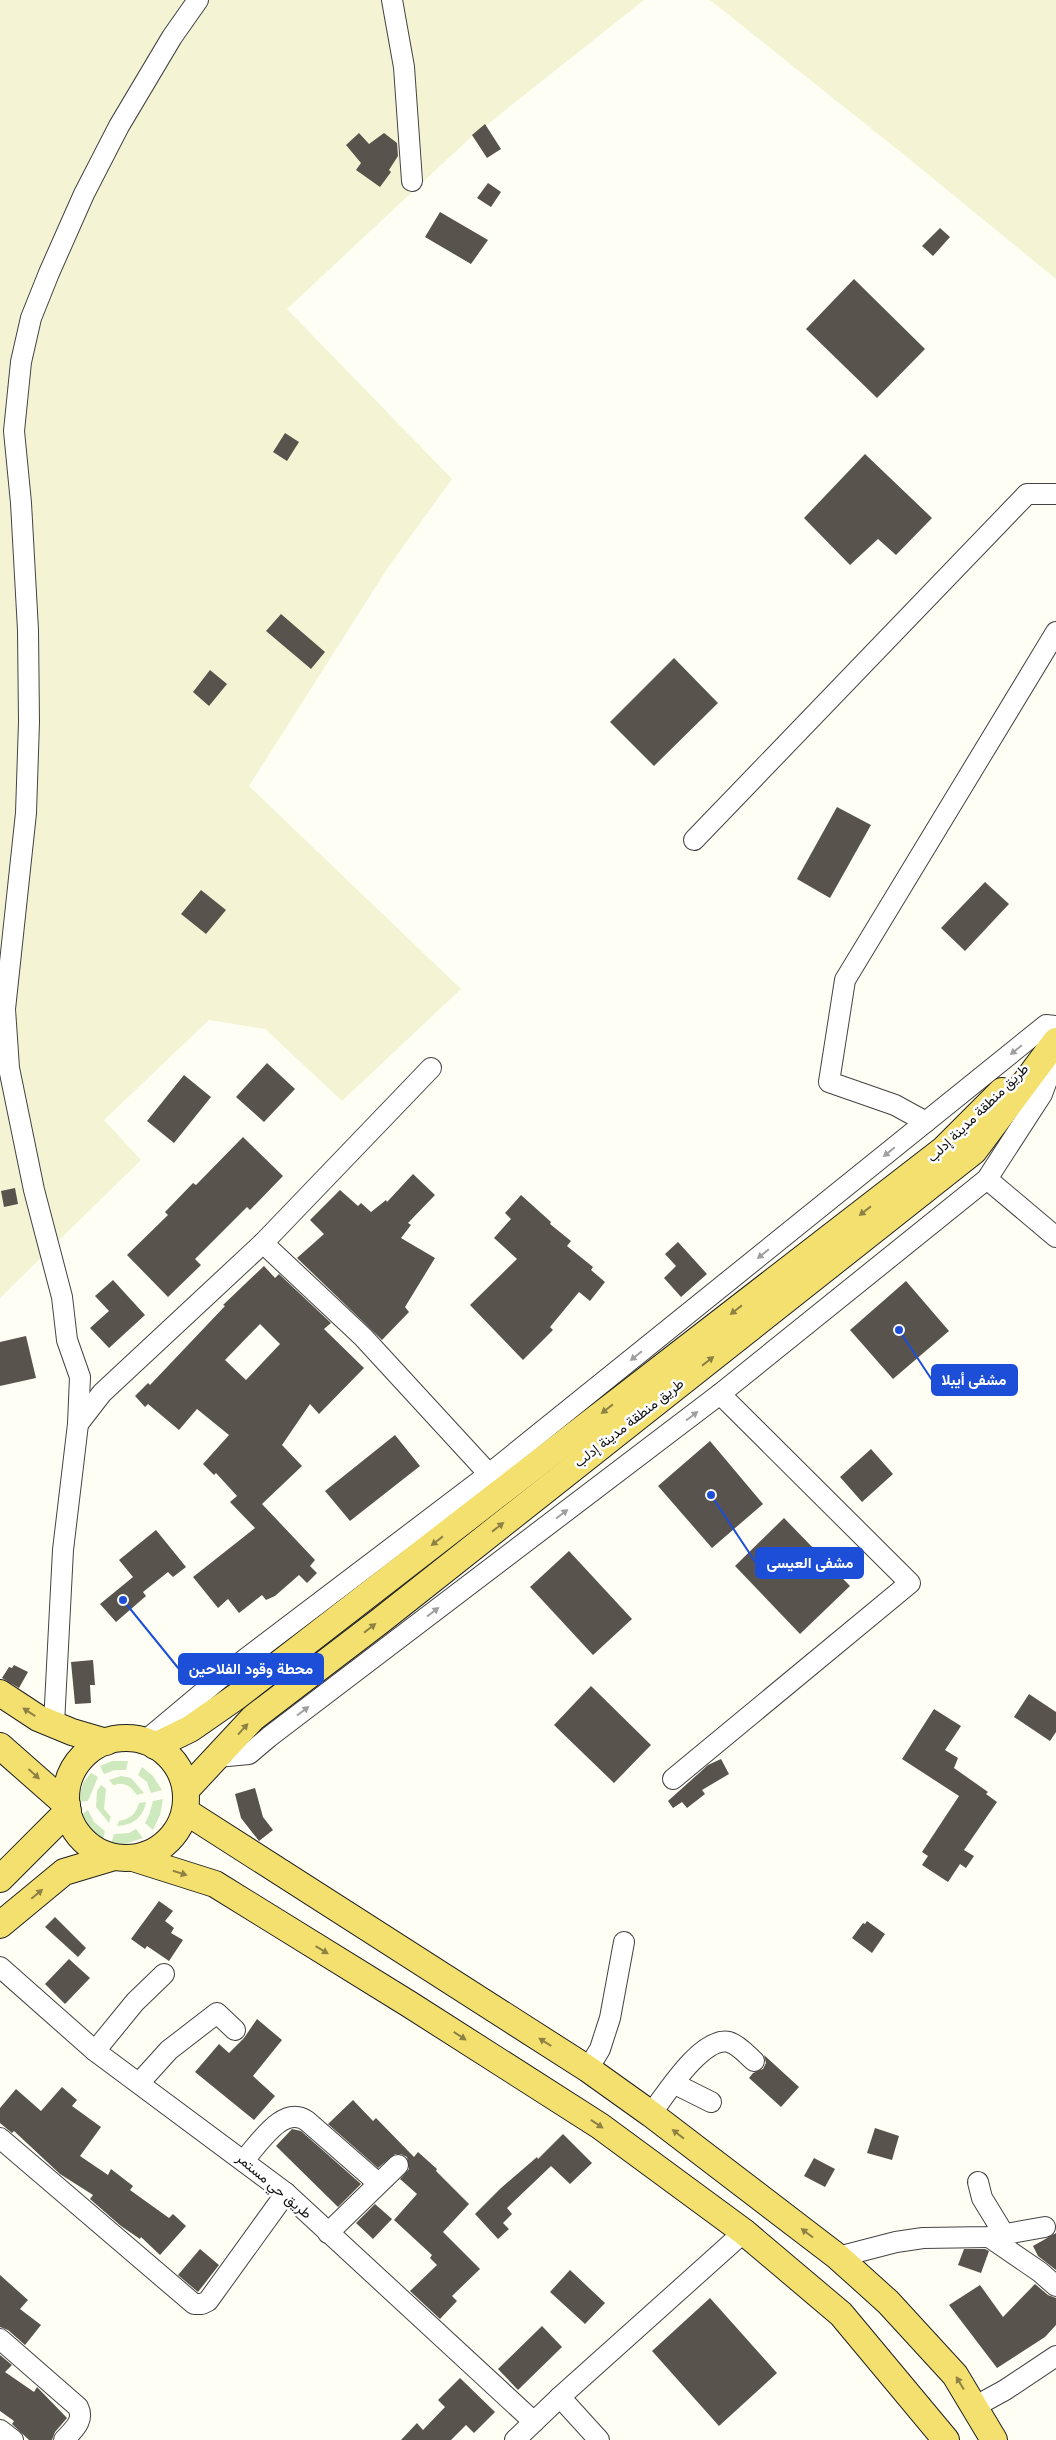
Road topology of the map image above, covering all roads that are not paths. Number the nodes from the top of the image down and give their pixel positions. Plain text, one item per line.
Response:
1 (198, 0) edge
2 (392, 0) edge
3 (412, 180) dead end
4 (1056, 494) edge
5 (1056, 632) edge
6 (694, 840) dead end
7 (1056, 1026) edge
8 (1056, 1037) edge
9 (1056, 1041) edge
10 (1056, 1056) edge
11 (431, 1068) dead end
12 (926, 1122) junction
13 (987, 1179) junction
14 (1056, 1237) edge
15 (263, 1243) junction
16 (720, 1394) junction
17 (78, 1424) junction
18 (488, 1474) junction
19 (0, 1693) edge
20 (54, 1724) junction
21 (106, 1742) junction
22 (150, 1743) junction
23 (0, 1746) edge
24 (218, 1757) junction
25 (672, 1779) dead end
26 (185, 1800) junction
27 (67, 1808) junction
28 (123, 1858) junction
29 (0, 1879) edge
30 (0, 1925) edge
31 (624, 1942) dead end
32 (0, 1967) edge
33 (164, 1974) dead end
34 (235, 2030) dead end
35 (94, 2051) junction
36 (754, 2061) dead end
37 (588, 2069) junction
38 (140, 2082) junction
39 (675, 2084) junction
40 (711, 2102) dead end
41 (651, 2114) junction
42 (0, 2138) edge
43 (244, 2160) junction
44 (398, 2165) dead end
45 (978, 2182) dead end
46 (378, 2184) junction
47 (286, 2193) junction
48 (1045, 2227) dead end
49 (744, 2232) junction
50 (328, 2233) junction
51 (996, 2236) junction
52 (838, 2257) junction
53 (1056, 2286) edge
54 (0, 2339) edge
55 (1056, 2356) edge
56 (560, 2397) junction
57 (974, 2406) junction
58 (534, 2422) junction
59 (0, 2430) edge
60 (13, 2440) edge
61 (64, 2440) edge
62 (516, 2440) edge
63 (599, 2440) edge
64 (946, 2440) edge
65 (994, 2440) edge

1 - 17 street
2 - 3 street
4 - 6 street
5 - 12 street
7 -> 12 street
8 -> 22 main road, طريق منطقة مدينة إدلب
24 -> 9 main road, طريق منطقة مدينة إدلب
10 - 13 street
11 - 15 street
12 -> 18 street
13 - 14 street
13 - 16 street
15 - 17 street
15 - 18 street
24 -> 16 street
16 - 25 street
17 - 20 street
18 - 22 street
20 -> 19 main road
20 - 21 main road
21 - 22 main road
21 - 27 main road
22 - 26 main road
23 -> 27 main road
24 - 26 main road, طريق منطقة مدينة إدلب
26 - 28 main road
37 -> 26 main road
27 - 28 main road
27 - 29 main road
30 -> 28 main road
28 -> 49 main road
31 - 37 street
32 - 35 street, طريق حي مستمر
33 - 35 street
34 - 38 street
35 - 38 street, طريق حي مستمر
36 - 39 street
37 - 41 main road
38 - 43 street, طريق حي مستمر
39 - 40 street
39 - 41 street
52 -> 41 main road
42 - 47 street
43 - 46 street
43 - 47 street, طريق حي مستمر
44 - 46 street
45 - 51 street
46 - 50 street
47 - 50 street, طريق حي مستمر
48 - 51 street
49 - 56 street
49 - 64 main road
50 - 58 street, طريق حي مستمر
51 - 52 street
51 - 53 street
57 -> 52 main road
54 - 61 street
55 - 57 street
56 - 58 street
56 - 63 street
57 - 65 main road
58 - 62 street
59 - 60 street

